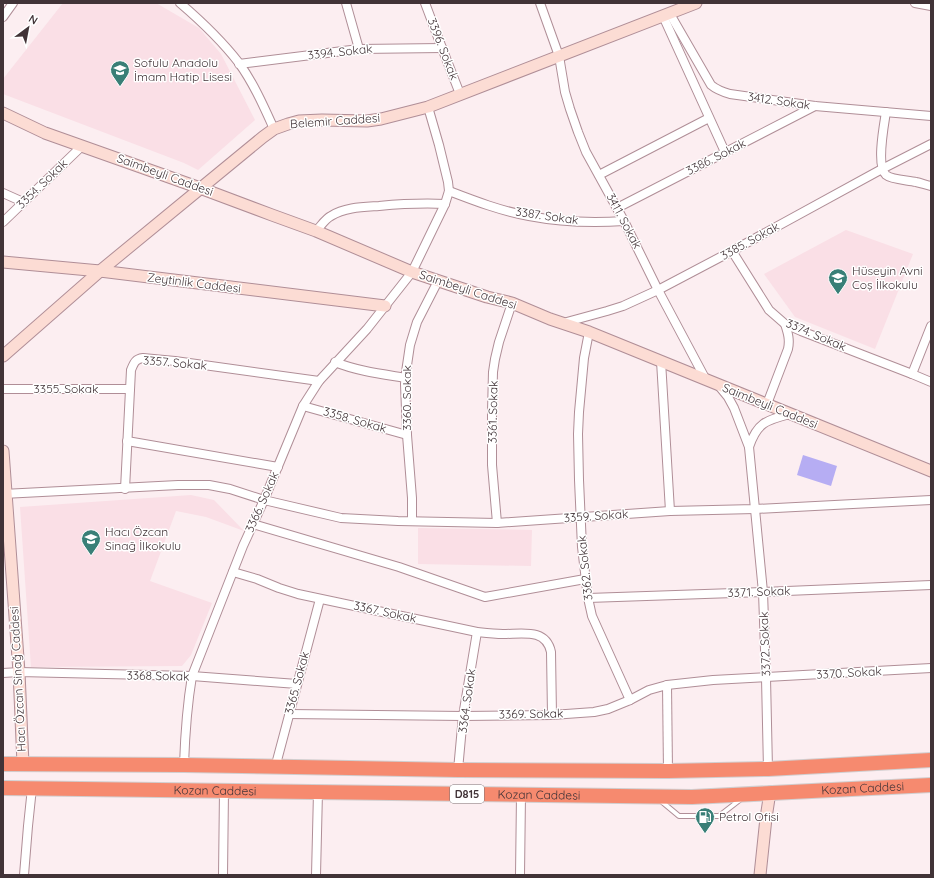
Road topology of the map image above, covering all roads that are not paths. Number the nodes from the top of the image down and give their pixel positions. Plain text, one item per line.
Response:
1 (13, 3) edge
2 (346, 3) edge
3 (425, 3) edge
4 (540, 3) edge
5 (696, 3) edge
6 (915, 3) edge
7 (184, 4) edge
8 (931, 6) edge
9 (666, 15) junction
10 (3, 17) edge
11 (442, 48) junction
12 (359, 49) junction
13 (559, 56) junction
14 (239, 64) junction
15 (460, 94) junction
16 (428, 106) junction
17 (815, 106) junction
18 (886, 112) junction
19 (3, 113) edge
20 (931, 116) edge
21 (709, 118) junction
22 (274, 129) junction
23 (931, 144) edge
24 (82, 146) junction
25 (725, 152) junction
26 (882, 169) junction
27 (599, 175) junction
28 (931, 186) edge
29 (200, 188) junction
30 (449, 191) junction
31 (3, 194) edge
32 (23, 202) junction
33 (445, 204) junction
34 (617, 208) junction
35 (624, 221) junction
36 (3, 222) edge
37 (316, 231) junction
38 (732, 250) junction
39 (3, 262) edge
40 (100, 271) junction
41 (412, 272) junction
42 (438, 281) junction
43 (658, 290) junction
44 (512, 303) junction
45 (385, 306) junction
46 (563, 323) junction
47 (785, 324) junction
48 (931, 326) edge
49 (589, 332) junction
50 (3, 356) edge
51 (661, 361) junction
52 (335, 362) junction
53 (912, 374) junction
54 (406, 378) junction
55 (706, 380) junction
56 (319, 381) junction
57 (931, 382) edge
58 (718, 385) junction
59 (3, 389) edge
60 (130, 389) junction
61 (767, 404) junction
62 (303, 406) junction
63 (790, 414) junction
64 (407, 435) junction
65 (127, 441) junction
66 (749, 447) junction
67 (3, 451) edge
68 (278, 467) junction
69 (931, 471) edge
70 (125, 489) junction
71 (5, 494) edge
72 (264, 500) junction
73 (931, 500) edge
74 (755, 509) junction
75 (670, 511) junction
76 (580, 517) junction
77 (412, 521) junction
78 (497, 523) junction
79 (253, 524) junction
80 (233, 572) junction
81 (585, 578) junction
82 (931, 585) edge
83 (763, 592) junction
84 (588, 598) junction
85 (320, 599) junction
86 (477, 632) junction
87 (931, 668) edge
88 (19, 672) junction
89 (3, 673) edge
90 (192, 676) junction
91 (766, 678) junction
92 (297, 684) junction
93 (667, 685) junction
94 (630, 700) junction
95 (289, 714) junction
96 (552, 715) junction
97 (464, 716) junction
98 (931, 760) edge
99 (3, 764) edge
100 (23, 764) junction
101 (184, 766) junction
102 (275, 768) junction
103 (768, 769) junction
104 (458, 770) junction
105 (668, 771) junction
106 (931, 785) edge
107 (3, 788) edge
108 (32, 788) junction
109 (224, 792) junction
110 (318, 792) junction
111 (770, 792) junction
112 (748, 794) junction
113 (521, 795) junction
114 (656, 797) junction
115 (24, 875) edge
116 (224, 875) edge
117 (316, 875) edge
118 (520, 875) edge
119 (760, 875) edge

1 - 10 street
2 - 12 street
3 - 11 street, 3396. Sokak
4 - 13 street, 3411. Sokak
5 - 9 street, Belemir Caddesi
6 - 8 street
7 - 14 street
9 - 13 street, Belemir Caddesi
9 - 17 street, 3412. Sokak
9 - 21 street
11 - 12 street, 3394. Sokak
11 - 15 street, 3396. Sokak
12 - 14 street, 3394. Sokak
13 - 15 street, Belemir Caddesi
13 - 27 street, 3411. Sokak
14 - 22 street
15 - 16 street, Belemir Caddesi
16 - 22 street, Belemir Caddesi
16 - 30 street
17 - 18 street, 3412. Sokak
17 - 25 street, 3386. Sokak
18 - 20 street, 3412. Sokak
18 - 26 street
19 - 24 street, Saimbeyli Caddesi
21 - 25 street
21 - 27 street
22 - 29 street, Belemir Caddesi
23 - 26 street, 3385. Sokak
24 - 29 street, Saimbeyli Caddesi
24 - 32 street, 3354. Sokak
25 - 34 street, 3386. Sokak
26 - 28 street
26 - 38 street, 3385. Sokak
27 - 34 street, 3411. Sokak
29 - 37 street, Saimbeyli Caddesi
29 - 40 street, Belemir Caddesi
30 - 33 street, 3366. Sokak
30 - 35 street, 3387. Sokak
31 - 32 street
32 - 36 street, 3354. Sokak
33 - 37 street
33 - 41 street, 3366. Sokak
34 - 35 street, 3411. Sokak
35 - 43 street, 3411. Sokak
37 - 41 street, Saimbeyli Caddesi
38 - 43 street, 3385. Sokak
38 - 47 street, 3374. Sokak
39 - 40 street, Zeytinlik Caddesi
40 - 45 street, Zeytinlik Caddesi
40 - 50 street, Belemir Caddesi
41 - 42 street, Saimbeyli Caddesi
41 - 45 street, 3366. Sokak
42 - 44 street, Saimbeyli Caddesi
42 - 54 street, 3360. Sokak
43 - 46 street, 3385. Sokak
43 - 55 street, 3411. Sokak
44 - 46 street, Saimbeyli Caddesi
44 - 78 street, 3361. Sokak
45 - 52 street, 3366. Sokak
46 - 49 street, Saimbeyli Caddesi
47 - 53 street, 3374. Sokak
47 - 61 street
48 - 53 street
49 - 51 street, Saimbeyli Caddesi
49 - 76 street, 3362. Sokak
51 - 55 street, Saimbeyli Caddesi
51 - 75 street
52 - 54 street
52 - 56 street, 3366. Sokak
53 - 57 street, 3374. Sokak
54 - 64 street, 3360. Sokak
55 - 58 street, Saimbeyli Caddesi
56 - 60 street, 3357. Sokak
56 - 62 street, 3366. Sokak
58 - 61 street, Saimbeyli Caddesi
58 - 66 street, 3372. Sokak
59 - 60 street, 3355. Sokak
60 - 65 street, 3357. Sokak
61 - 63 street, Saimbeyli Caddesi
62 - 64 street, 3358. Sokak
62 - 68 street, 3366. Sokak
63 - 66 street
63 - 69 street, Saimbeyli Caddesi
64 - 77 street, 3360. Sokak
65 - 68 street
65 - 70 street, 3357. Sokak
66 - 74 street, 3372. Sokak
67 - 71 street, Hacı Özcan Sinağ Caddesi
68 - 72 street, 3366. Sokak
70 - 71 street, 3359. Sokak
70 - 72 street, 3359. Sokak
71 - 88 street, Hacı Özcan Sinağ Caddesi
72 - 77 street, 3359. Sokak
72 - 79 street, 3366. Sokak
73 - 74 street, 3359. Sokak
74 - 75 street, 3359. Sokak
74 - 83 street, 3372. Sokak
75 - 76 street, 3359. Sokak
76 - 78 street, 3359. Sokak
76 - 81 street, 3362. Sokak
77 - 78 street, 3359. Sokak
79 - 80 street, 3366. Sokak
79 - 81 street
80 - 85 street, 3367. Sokak
80 - 90 street, 3366. Sokak
81 - 84 street, 3362. Sokak
82 - 83 street, 3371. Sokak
83 - 84 street, 3371. Sokak
83 - 91 street, 3372. Sokak
84 - 94 street, 3362. Sokak
85 - 86 street, 3367. Sokak
85 - 92 street, 3365. Sokak
86 - 96 street, 3367. Sokak
86 - 97 street, 3364. Sokak
87 - 91 street, 3370. Sokak
88 - 89 street, 3368 Sokak
88 - 90 street, 3368 Sokak
88 - 100 street, Hacı Özcan Sinağ Caddesi
90 - 92 street, 3368 Sokak
90 - 101 street, 3366. Sokak
91 - 93 street, 3369. Sokak
91 - 103 street, 3372. Sokak
92 - 95 street, 3365. Sokak
93 - 94 street, 3369. Sokak
93 - 105 street
94 - 96 street, 3369. Sokak
95 - 97 street, 3369. Sokak
95 - 102 street, 3365. Sokak
96 - 97 street, 3369. Sokak
97 - 104 street, 3364. Sokak
98 - 103 highway, Kozan Caddesi / D815
99 - 100 highway, Kozan Caddesi / D815
100 - 101 highway, Kozan Caddesi / D815
101 - 102 highway, Kozan Caddesi / D815
102 - 104 highway, Kozan Caddesi / D815
103 - 105 highway, Kozan Caddesi / D815
104 - 105 highway, Kozan Caddesi / D815
106 - 111 highway, Kozan Caddesi / D815
107 - 108 highway, Kozan Caddesi / D815
108 - 109 highway, Kozan Caddesi / D815
108 - 115 street
109 - 110 highway, Kozan Caddesi / D815
109 - 116 street
110 - 113 highway, Kozan Caddesi / D815
110 - 117 street
111 - 112 highway, Kozan Caddesi / D815
111 - 119 street
112 - 114 highway, Kozan Caddesi / D815
112 - 114 lane
113 - 114 highway, Kozan Caddesi / D815
113 - 118 street

